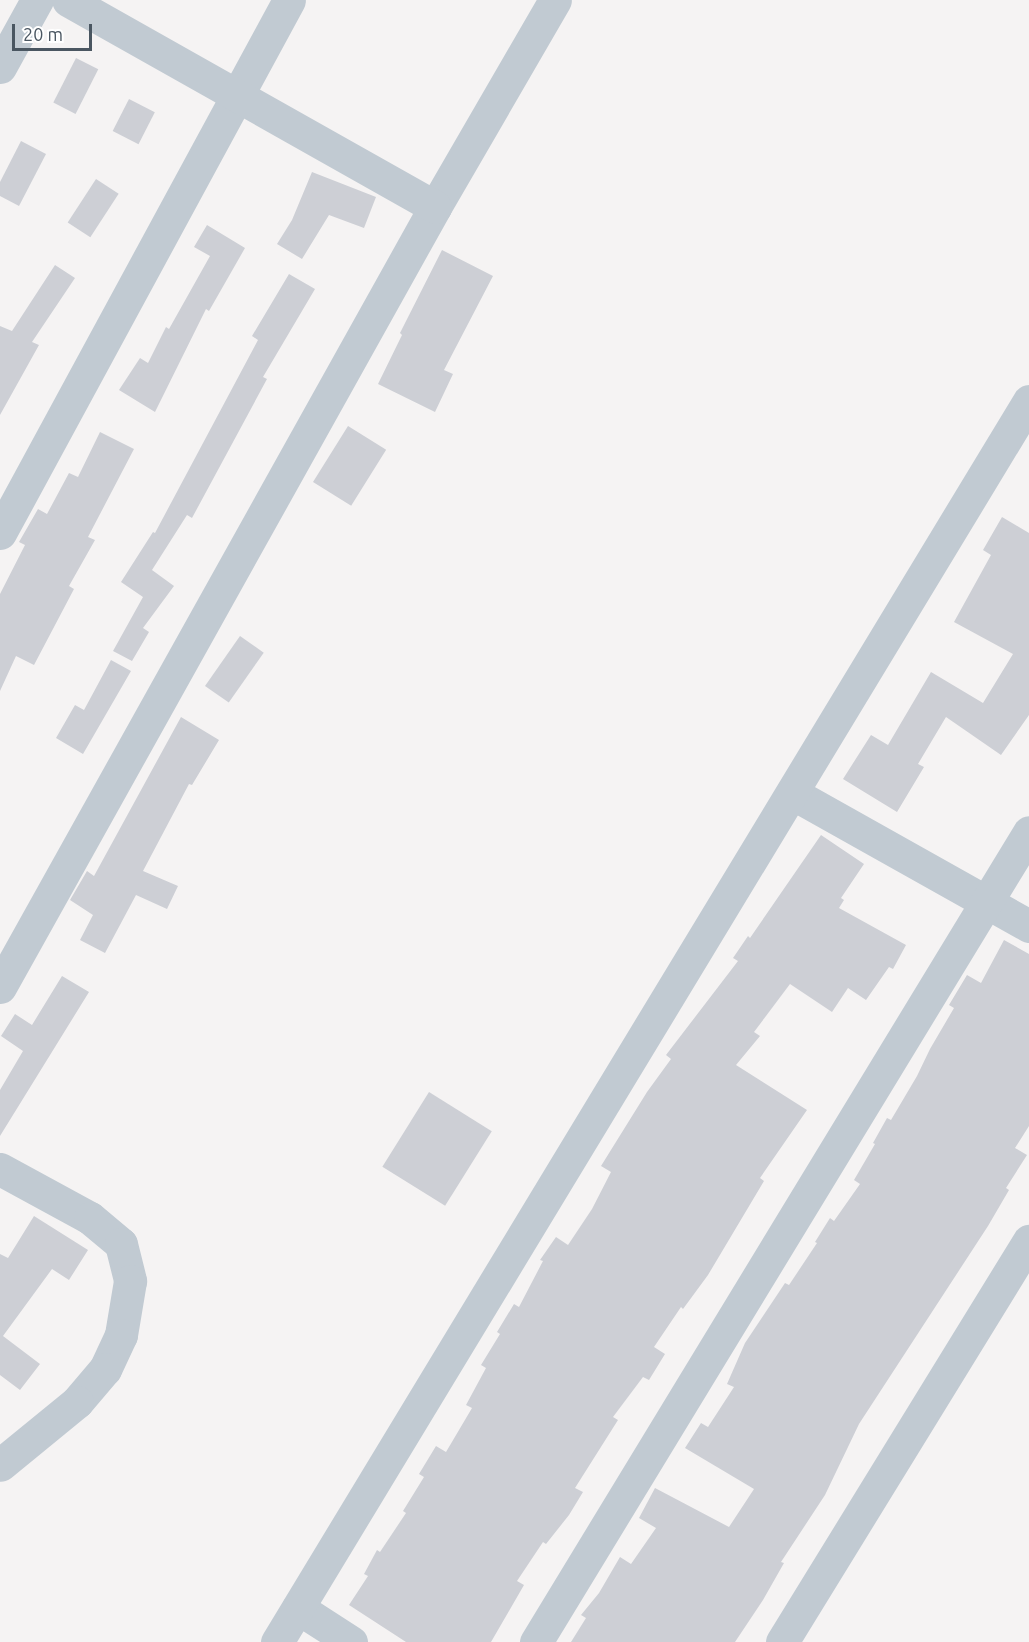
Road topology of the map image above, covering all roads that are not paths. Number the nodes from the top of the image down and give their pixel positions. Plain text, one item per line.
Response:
1 (37, 0) edge
2 (68, 0) edge
3 (289, 0) edge
4 (555, 0) edge
5 (0, 67) edge
6 (235, 95) junction
7 (435, 207) junction
8 (1029, 401) edge
9 (0, 533) edge
10 (792, 793) junction
11 (1029, 832) edge
12 (988, 901) junction
13 (1029, 926) edge
14 (0, 987) edge
15 (0, 1169) edge
16 (1029, 1241) edge
17 (0, 1465) edge
18 (298, 1608) junction
19 (277, 1642) edge
20 (351, 1642) edge
21 (536, 1642) edge
22 (782, 1642) edge

1 - 5 street
2 - 6 street
3 - 6 street
4 - 7 street
6 - 7 street
6 - 9 street
7 - 14 street
8 - 10 street
10 - 12 street
10 - 18 street
11 - 12 street
12 - 13 street
12 - 21 street
15 - 17 street
16 - 22 street
18 - 19 street
18 - 20 street

